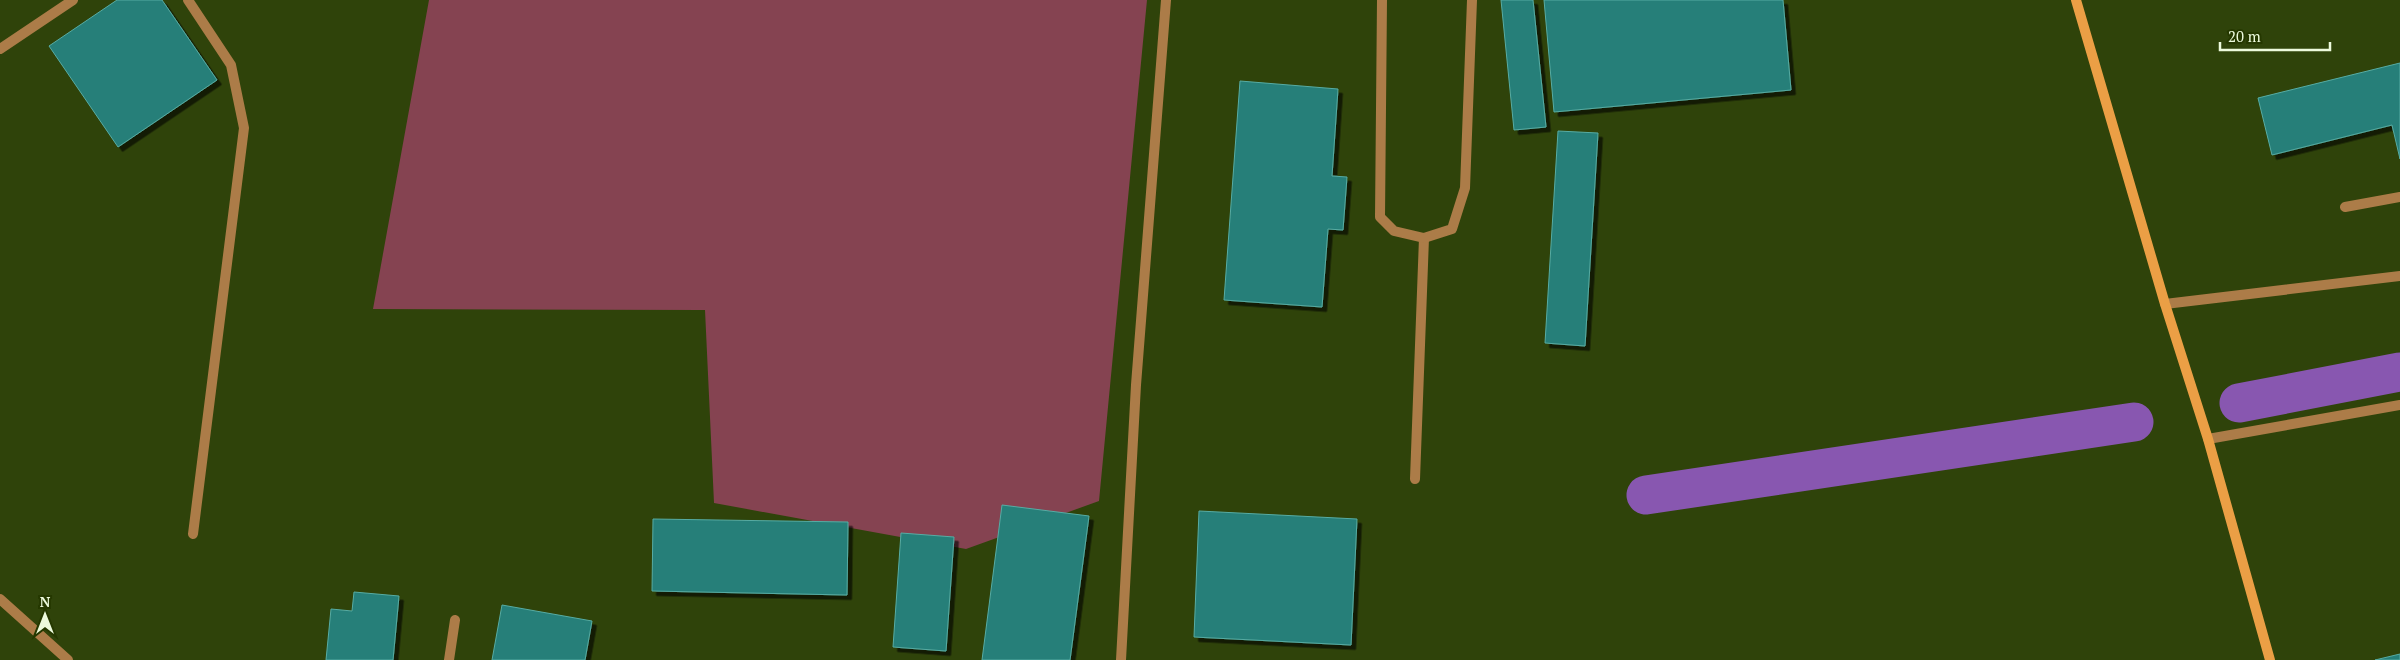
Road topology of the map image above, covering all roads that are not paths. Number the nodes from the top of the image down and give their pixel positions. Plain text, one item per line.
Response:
1 (73, 0) edge
2 (188, 0) edge
3 (1166, 0) edge
4 (1382, 0) edge
5 (1472, 0) edge
6 (2076, 0) edge
7 (0, 49) edge
8 (2400, 197) edge
9 (2345, 207) dead end
10 (1424, 238) junction
11 (2400, 276) edge
12 (2165, 304) junction
13 (2400, 405) edge
14 (2208, 438) junction
15 (1415, 479) dead end
16 (193, 534) dead end
17 (0, 599) edge
18 (455, 620) dead end
19 (68, 660) edge
20 (449, 660) edge
21 (1121, 660) edge
22 (2270, 660) edge

1 - 7 street
2 - 16 street
3 - 21 street
4 - 10 street
5 - 10 street
6 - 12 street
8 - 9 street
10 - 15 street
11 - 12 street
12 - 14 street
13 - 14 street
14 - 22 street
17 - 19 street
18 - 20 street

